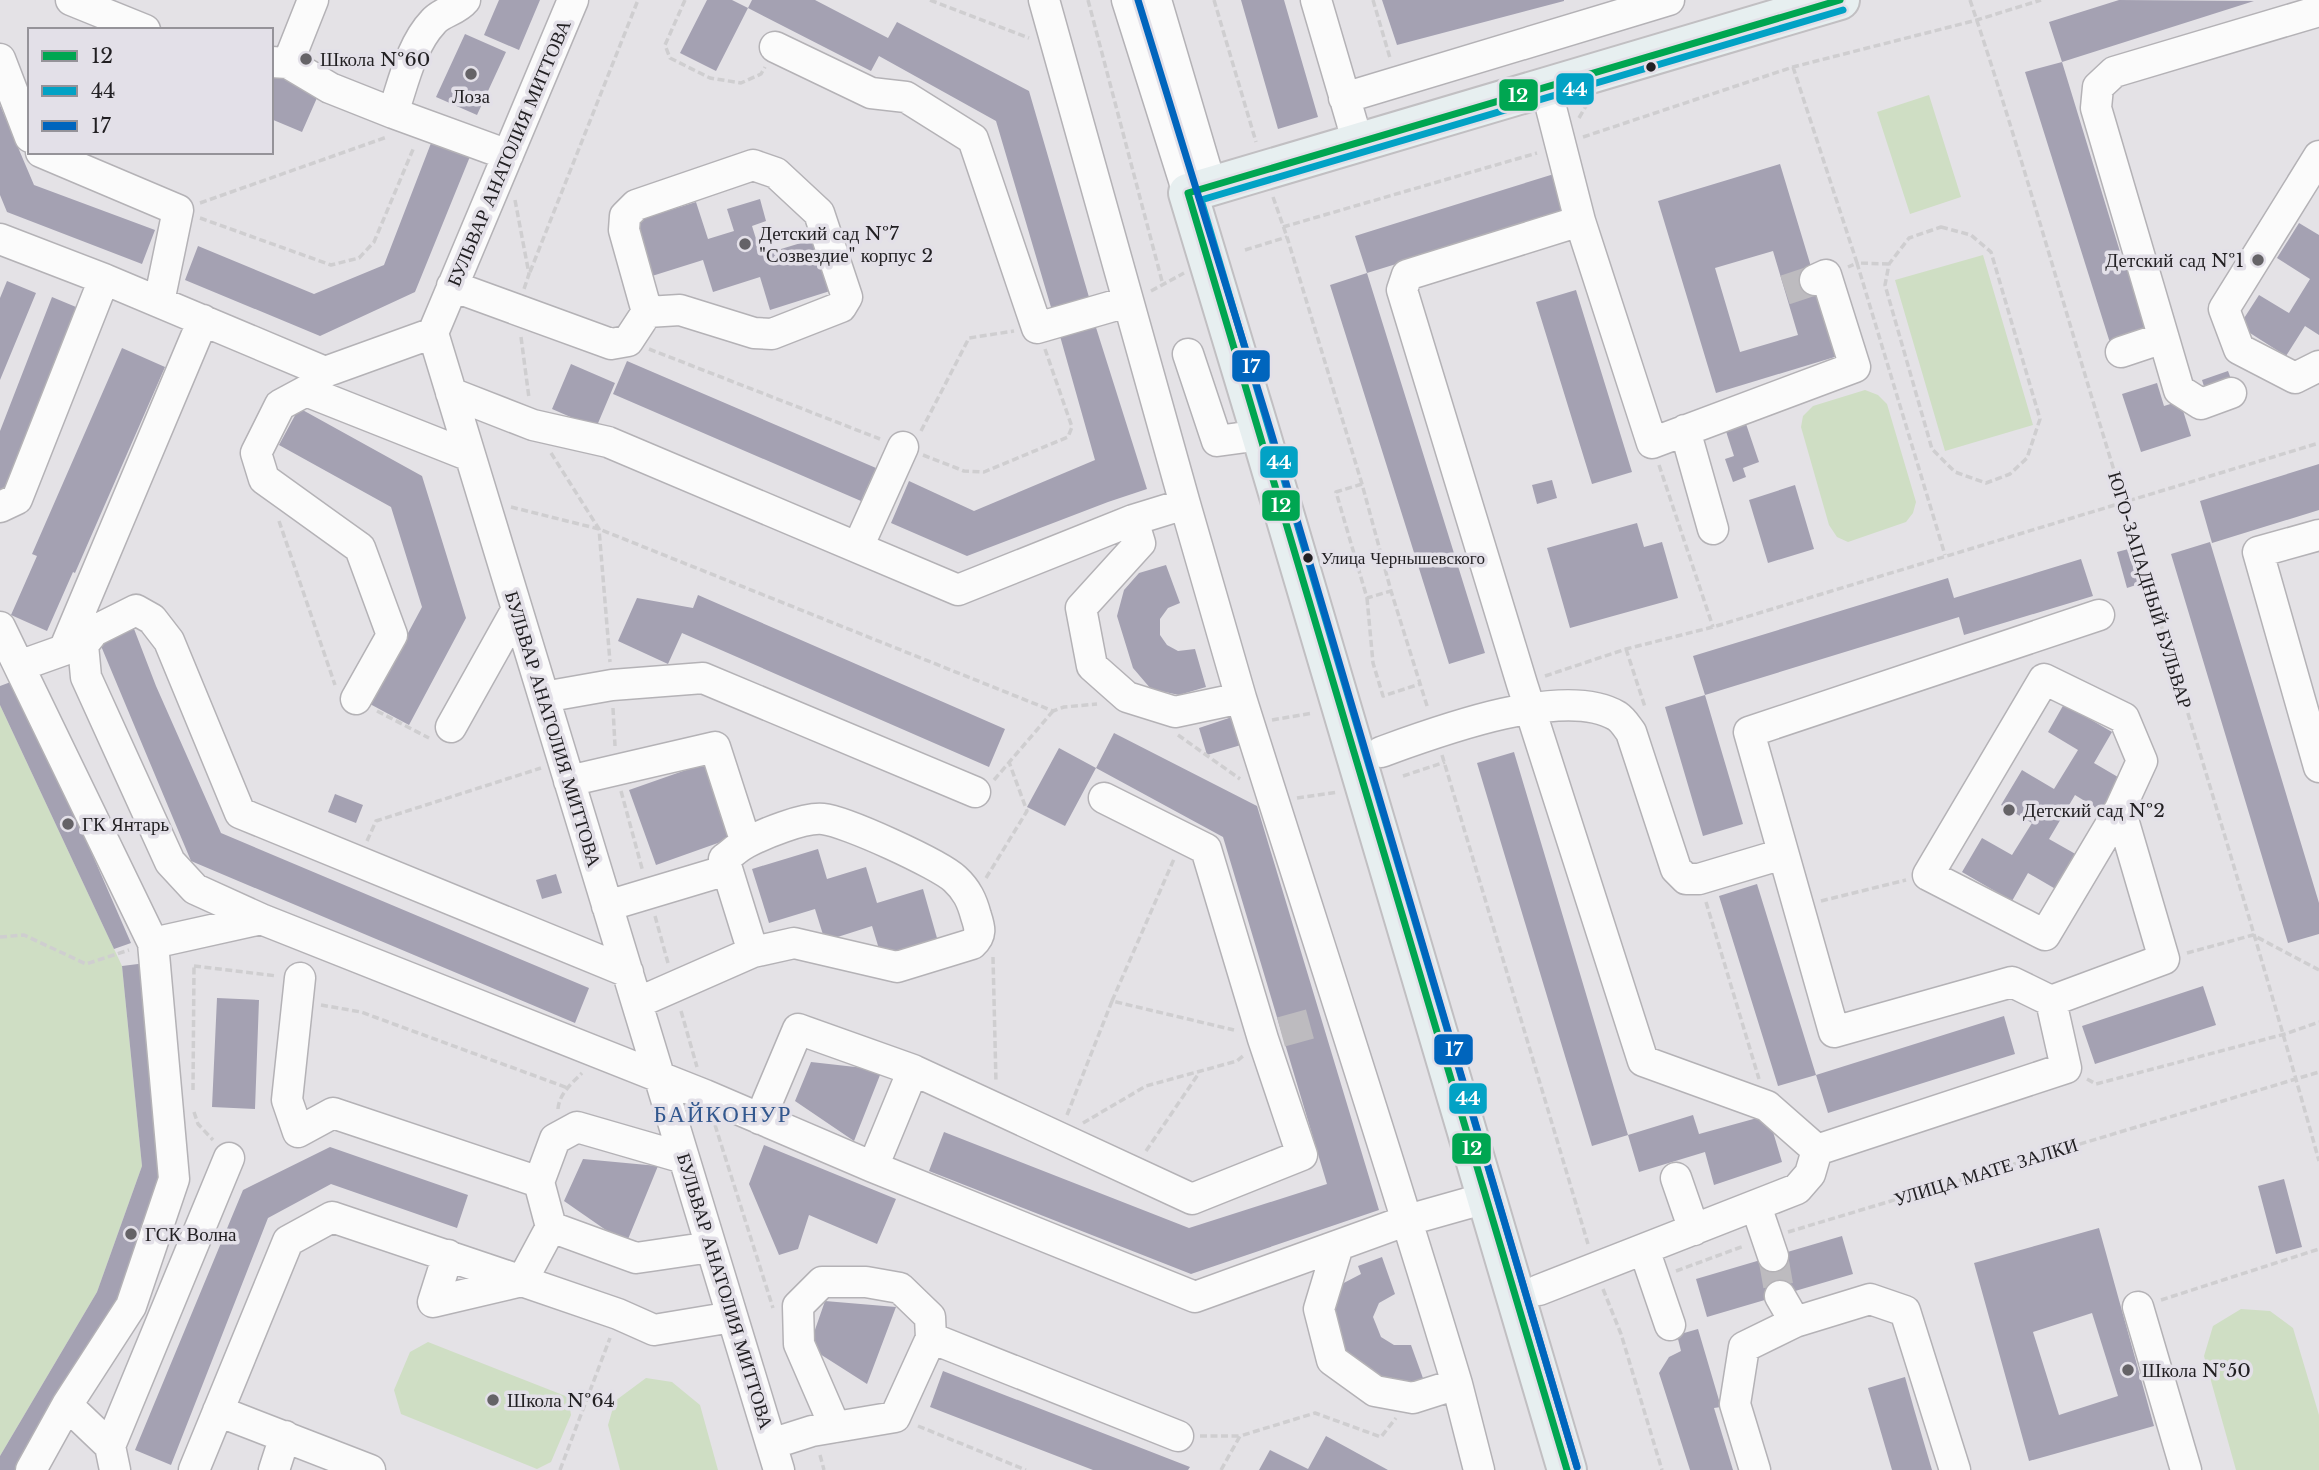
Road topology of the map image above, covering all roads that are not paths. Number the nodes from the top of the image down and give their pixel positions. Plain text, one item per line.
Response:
1 (71, 0) edge
2 (313, 0) edge
3 (465, 0) edge
4 (573, 0) edge
5 (1044, 0) edge
6 (1127, 0) edge
7 (1156, 0) edge
8 (1316, 0) edge
9 (1669, 0) edge
10 (1840, 0) edge
11 (2319, 11) edge
12 (2272, 12) edge
13 (140, 28) edge
14 (775, 47) road end
15 (0, 59) edge
16 (280, 62) edge
17 (1546, 88) junction
18 (1344, 98) junction
19 (393, 113) junction
20 (28, 132) edge
21 (1358, 143) junction
22 (46, 154) edge
23 (508, 155) junction
24 (2319, 156) edge
25 (1199, 190) junction
26 (1580, 221) junction
27 (0, 239) edge
28 (1821, 278) road end
29 (104, 279) junction
30 (452, 286) junction
31 (159, 302) junction
32 (1127, 302) junction
33 (647, 313) junction
34 (203, 320) junction
35 (433, 333) junction
36 (2163, 338) junction
37 (2121, 352) dead end
38 (1188, 354) dead end
39 (2319, 366) edge
40 (451, 393) junction
41 (2231, 394) dead end
42 (1685, 430) junction
43 (1261, 435) junction
44 (907, 449) road end
45 (470, 456) junction
46 (1185, 504) junction
47 (0, 508) edge
48 (1133, 520) junction
49 (1713, 529) dead end
50 (2319, 535) edge
51 (858, 547) junction
52 (517, 609) junction
53 (2099, 615) dead end
54 (0, 626) edge
55 (19, 666) junction
56 (544, 696) junction
57 (1526, 696) junction
58 (356, 699) road end
59 (1245, 711) junction
60 (451, 727) road end
61 (2319, 766) edge
62 (1372, 769) junction
63 (566, 771) junction
64 (975, 792) road end
65 (1104, 798) dead end
66 (2120, 810) junction
67 (746, 843) junction
68 (1783, 855) junction
69 (727, 870) junction
70 (607, 906) junction
71 (261, 919) junction
72 (153, 943) junction
73 (753, 952) junction
74 (628, 972) junction
75 (299, 989) road end
76 (2051, 1001) junction
77 (637, 1003) junction
78 (913, 1070) junction
79 (660, 1077) junction
80 (760, 1119) junction
81 (1817, 1150) junction
82 (229, 1158) road end
83 (684, 1158) junction
84 (873, 1167) junction
85 (1676, 1178) dead end
86 (539, 1182) junction
87 (1486, 1198) junction
88 (1756, 1206) junction
89 (1408, 1220) junction
90 (551, 1227) junction
91 (1694, 1230) junction
92 (1338, 1246) junction
93 (711, 1247) junction
94 (1770, 1247) tunnel mouth
95 (1644, 1249) junction
96 (448, 1255) junction
97 (522, 1281) junction
98 (1539, 1290) junction
99 (1780, 1296) tunnel mouth
100 (2138, 1307) road end
101 (733, 1317) junction
102 (1795, 1322) junction
103 (1670, 1325) dead end
104 (931, 1338) junction
105 (1457, 1384) junction
106 (67, 1405) junction
107 (218, 1411) junction
108 (824, 1429) junction
109 (285, 1436) junction
110 (1178, 1436) road end
111 (775, 1457) edge
112 (112, 1458) edge
113 (31, 1470) edge
114 (194, 1470) edge
115 (274, 1470) edge
116 (370, 1470) edge
117 (1479, 1470) edge
118 (1567, 1470) edge
119 (1592, 1470) edge
120 (1755, 1470) edge
121 (1955, 1470) edge
122 (2186, 1470) edge

1 - 13 street
2 - 16 street
3 - 19 street
4 - 23 street, БУЛЬВАР АНАТОЛИЯ МИТТОВА
5 - 32 street
6 - 25 street
7 - 25 street
8 - 18 street
9 - 18 street
10 - 17 main road
11 - 12 street
12 - 36 street
14 - 32 street
15 - 20 street
16 - 19 street
17 - 21 main road
17 - 26 street
18 - 21 street
19 - 23 street
21 - 25 main road
22 - 31 street
23 - 30 street, БУЛЬВАР АНАТОЛИЯ МИТТОВА
24 - 39 street
25 - 43 main road
25 - 62 main road
26 - 42 street
26 - 57 street
27 - 29 street
28 - 42 street
29 - 31 street
29 - 47 street
30 - 33 street
30 - 35 street, БУЛЬВАР АНАТОЛИЯ МИТТОВА
31 - 34 street
32 - 46 street
33 - 33 street
34 - 35 street
34 - 55 street
35 - 40 street, БУЛЬВАР АНАТОЛИЯ МИТТОВА
36 - 37 street
36 - 41 street
38 - 43 street
40 - 45 street, БУЛЬВАР АНАТОЛИЯ МИТТОВА
40 - 51 street
42 - 49 street
43 - 62 main road
44 - 51 street
45 - 52 street, БУЛЬВАР АНАТОЛИЯ МИТТОВА
45 - 58 street
46 - 48 street
46 - 59 street
48 - 51 street
48 - 59 street
50 - 61 street
52 - 56 street, БУЛЬВАР АНАТОЛИЯ МИТТОВА
52 - 60 street
53 - 68 street
54 - 55 street
55 - 72 street
56 - 63 street, БУЛЬВАР АНАТОЛИЯ МИТТОВА
56 - 64 street
57 - 62 street
57 - 68 street
57 - 81 street
59 - 89 street
62 - 87 main road
62 - 98 main road
63 - 67 street
63 - 70 street, БУЛЬВАР АНАТОЛИЯ МИТТОВА
65 - 78 street
66 - 66 street
66 - 76 street
67 - 69 street
67 - 73 street
68 - 76 street
69 - 70 street
69 - 73 street
70 - 74 street, БУЛЬВАР АНАТОЛИЯ МИТТОВА
71 - 72 street
71 - 74 street
71 - 79 street
72 - 106 street
73 - 77 street
74 - 77 street, БУЛЬВАР АНАТОЛИЯ МИТТОВА
75 - 86 street
76 - 81 street
77 - 79 street, БУЛЬВАР АНАТОЛИЯ МИТТОВА
78 - 80 street
78 - 84 street
79 - 80 street
79 - 83 street, БУЛЬВАР АНАТОЛИЯ МИТТОВА
80 - 84 street
81 - 88 street
82 - 112 street
83 - 86 street
83 - 93 street, БУЛЬВАР АНАТОЛИЯ МИТТОВА
84 - 92 street
85 - 91 street
86 - 90 street
87 - 89 street
87 - 118 main road
88 - 91 street
88 - 94 street
89 - 92 street
89 - 105 street
90 - 93 street
90 - 97 street
91 - 95 street
92 - 105 street
93 - 101 street, БУЛЬВАР АНАТОЛИЯ МИТТОВА
95 - 98 street
95 - 103 street
96 - 97 street
96 - 97 street
96 - 107 street
97 - 101 street
98 - 119 main road
99 - 102 street
100 - 122 street
101 - 111 street, БУЛЬВАР АНАТОЛИЯ МИТТОВА
102 - 120 street
102 - 121 street
104 - 108 street
104 - 108 street
104 - 110 street
105 - 117 street
106 - 112 street
106 - 113 street
107 - 109 street
107 - 114 street
108 - 111 street
109 - 115 street
109 - 116 street

